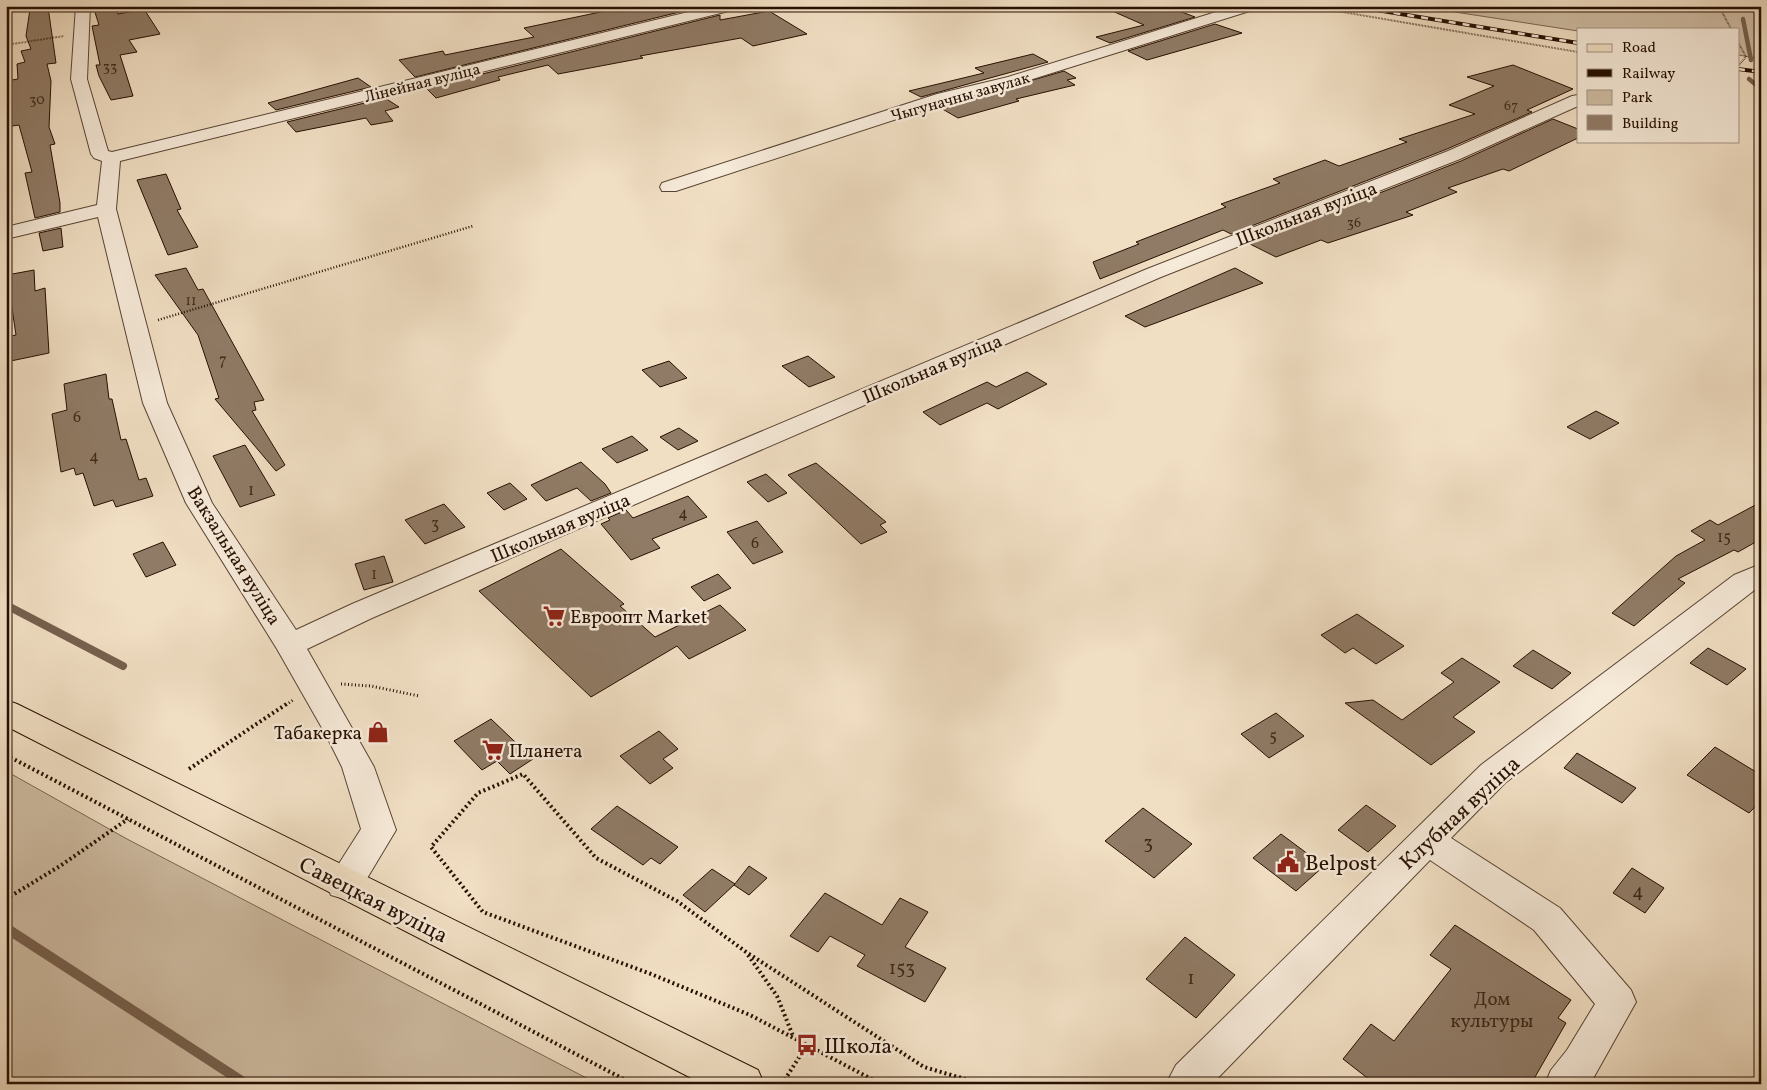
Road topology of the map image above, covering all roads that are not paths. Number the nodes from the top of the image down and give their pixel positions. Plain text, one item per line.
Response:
1 (83, 6) edge
2 (732, 6) edge
3 (1251, 6) edge
4 (1577, 100) edge
5 (111, 158) junction
6 (669, 187) dead end
7 (106, 209) junction
8 (6, 232) edge
9 (1761, 574) edge
10 (290, 645) junction
11 (6, 712) edge
12 (1426, 840) junction
13 (344, 884) junction
14 (744, 1084) edge
15 (1186, 1084) edge
16 (1566, 1084) edge

1 - 5 street
2 - 5 street, Лінейная вуліца
3 - 6 street, Чыгуначны завулак
4 - 10 street, Школьная вуліца
5 - 7 street, Вакзальная вуліца
7 - 8 street
7 - 10 street, Вакзальная вуліца
9 - 12 street, Клубная вуліца
10 - 13 street, Вакзальная вуліца
11 - 13 main road, Савецкая вуліца
12 - 15 street, Клубная вуліца
12 - 16 street
13 - 14 main road, Савецкая вуліца

